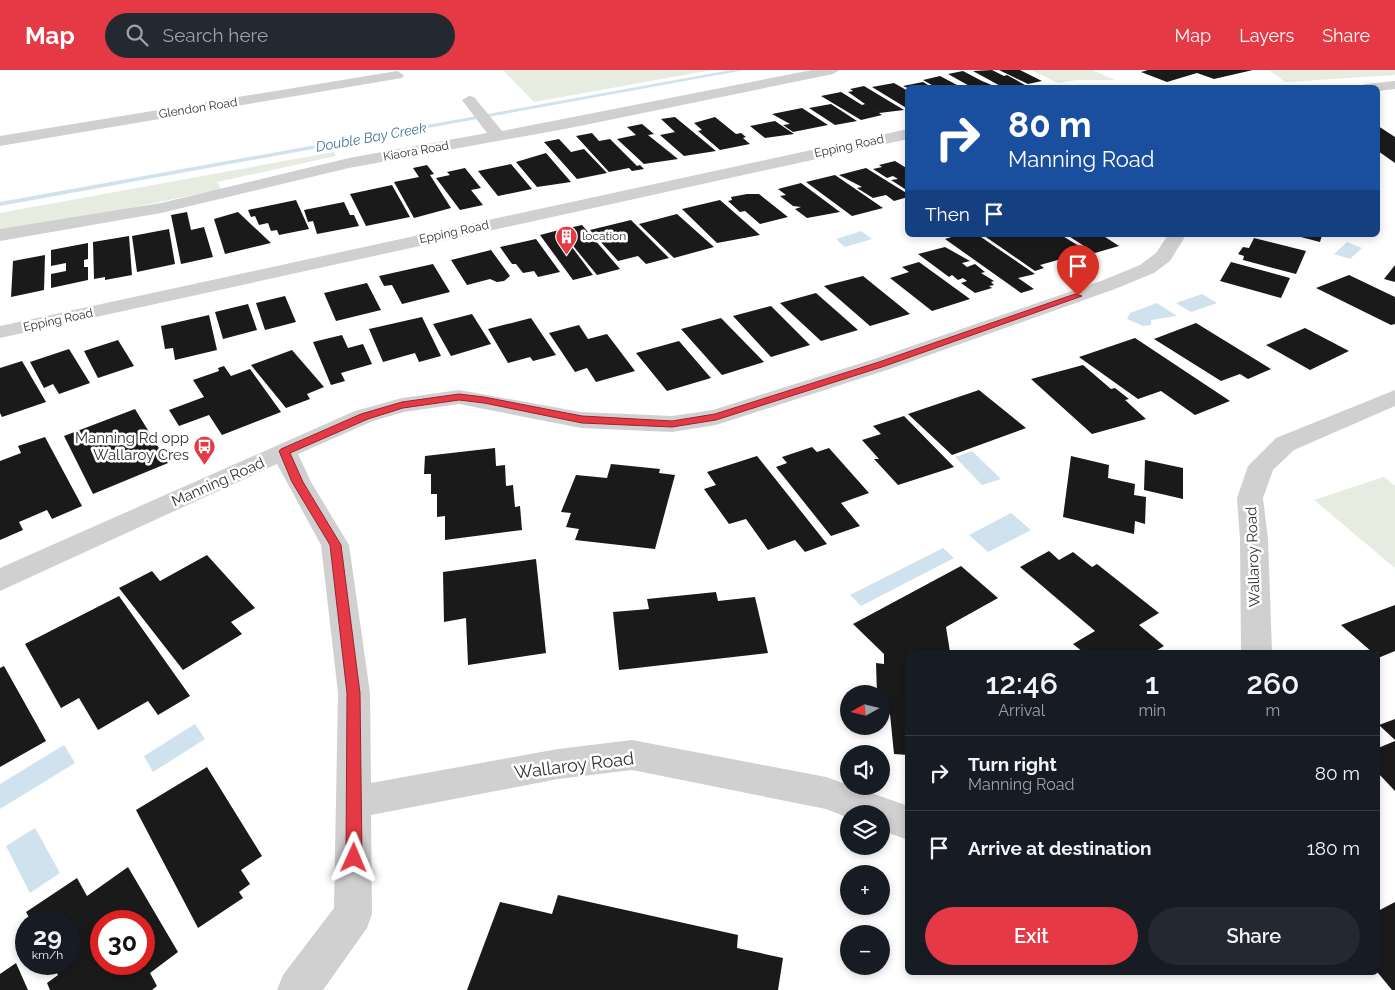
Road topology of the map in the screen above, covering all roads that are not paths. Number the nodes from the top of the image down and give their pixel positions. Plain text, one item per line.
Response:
1 (833, 70) edge
2 (397, 75) dead end
3 (1395, 85) edge
4 (1380, 86) edge
5 (474, 105) dead end
6 (494, 131) junction
7 (905, 135) edge
8 (0, 141) edge
9 (0, 235) edge
10 (1176, 237) edge
11 (0, 332) edge
12 (1395, 397) edge
13 (284, 451) junction
14 (0, 580) edge
15 (1256, 650) edge
16 (355, 802) junction
17 (905, 822) edge
18 (298, 990) edge

1 - 6 street, Kiaora Road
2 - 8 street, Glendon Road
3 - 4 street
5 - 6 street
6 - 9 street, Kiaora Road
7 - 11 street, Epping Road
10 - 13 street, Manning Road
12 - 15 street, Wallaroy Road
13 - 14 street, Manning Road
13 - 16 street
16 - 17 street, Wallaroy Road
16 - 18 street

